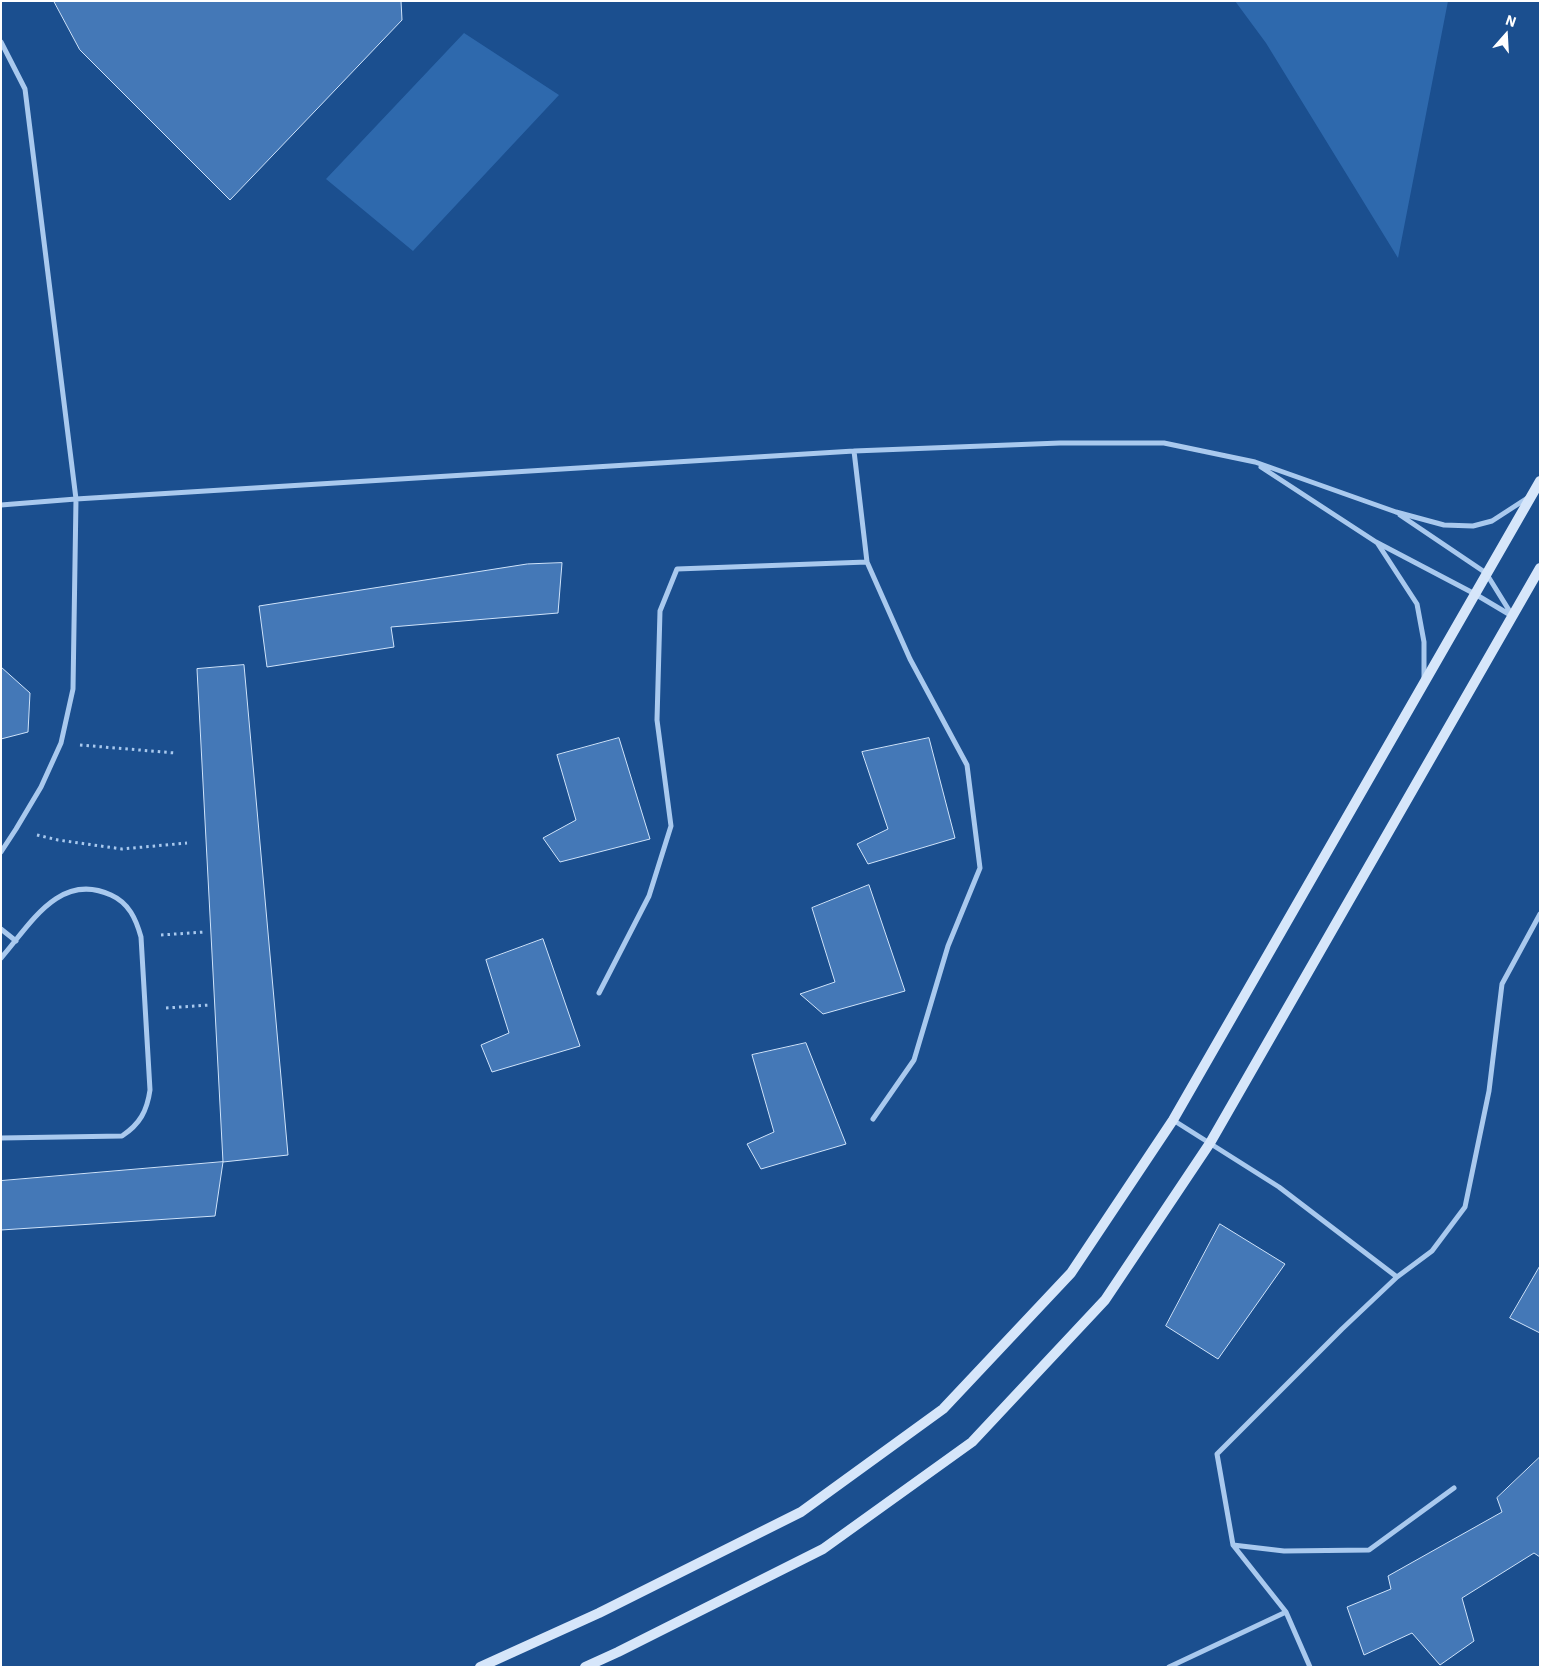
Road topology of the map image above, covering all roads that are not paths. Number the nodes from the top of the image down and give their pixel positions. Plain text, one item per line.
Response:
1 (1, 42) edge
2 (854, 451) junction
3 (1254, 462) junction
4 (1540, 481) edge
5 (1532, 494) junction
6 (76, 499) junction
7 (1, 505) edge
8 (1396, 512) junction
9 (1376, 542) junction
10 (867, 562) junction
11 (1540, 568) edge
12 (1486, 573) junction
13 (1474, 594) junction
14 (1512, 616) junction
15 (1424, 682) junction
16 (1, 852) edge
17 (1540, 914) edge
18 (1, 929) edge
19 (16, 941) junction
20 (1, 958) edge
21 (599, 993) dead end
22 (873, 1119) dead end
23 (1173, 1120) junction
24 (1, 1138) edge
25 (1210, 1143) junction
26 (1397, 1277) junction
27 (1454, 1488) dead end
28 (1233, 1545) junction
29 (1286, 1612) junction
30 (480, 1667) edge
31 (585, 1667) edge
32 (1169, 1667) edge
33 (1310, 1667) edge

1 - 6 street
2 - 3 street
2 - 6 street
2 - 10 street
3 - 8 street
3 - 9 street
4 - 5 main road
5 - 8 street
5 - 12 main road
6 - 7 street
6 - 16 street
8 - 12 street
9 - 13 street
9 - 15 street
10 - 21 street
10 - 22 street
11 - 14 main road
12 - 13 main road
12 - 14 street
13 - 14 street
13 - 15 main road
14 - 25 main road
15 - 23 main road
17 - 26 street
18 - 19 street
19 - 20 street
19 - 24 street
23 - 25 street
23 - 30 main road
25 - 26 street
25 - 31 main road
26 - 28 street
27 - 28 street
28 - 29 street
29 - 32 street
29 - 33 street

